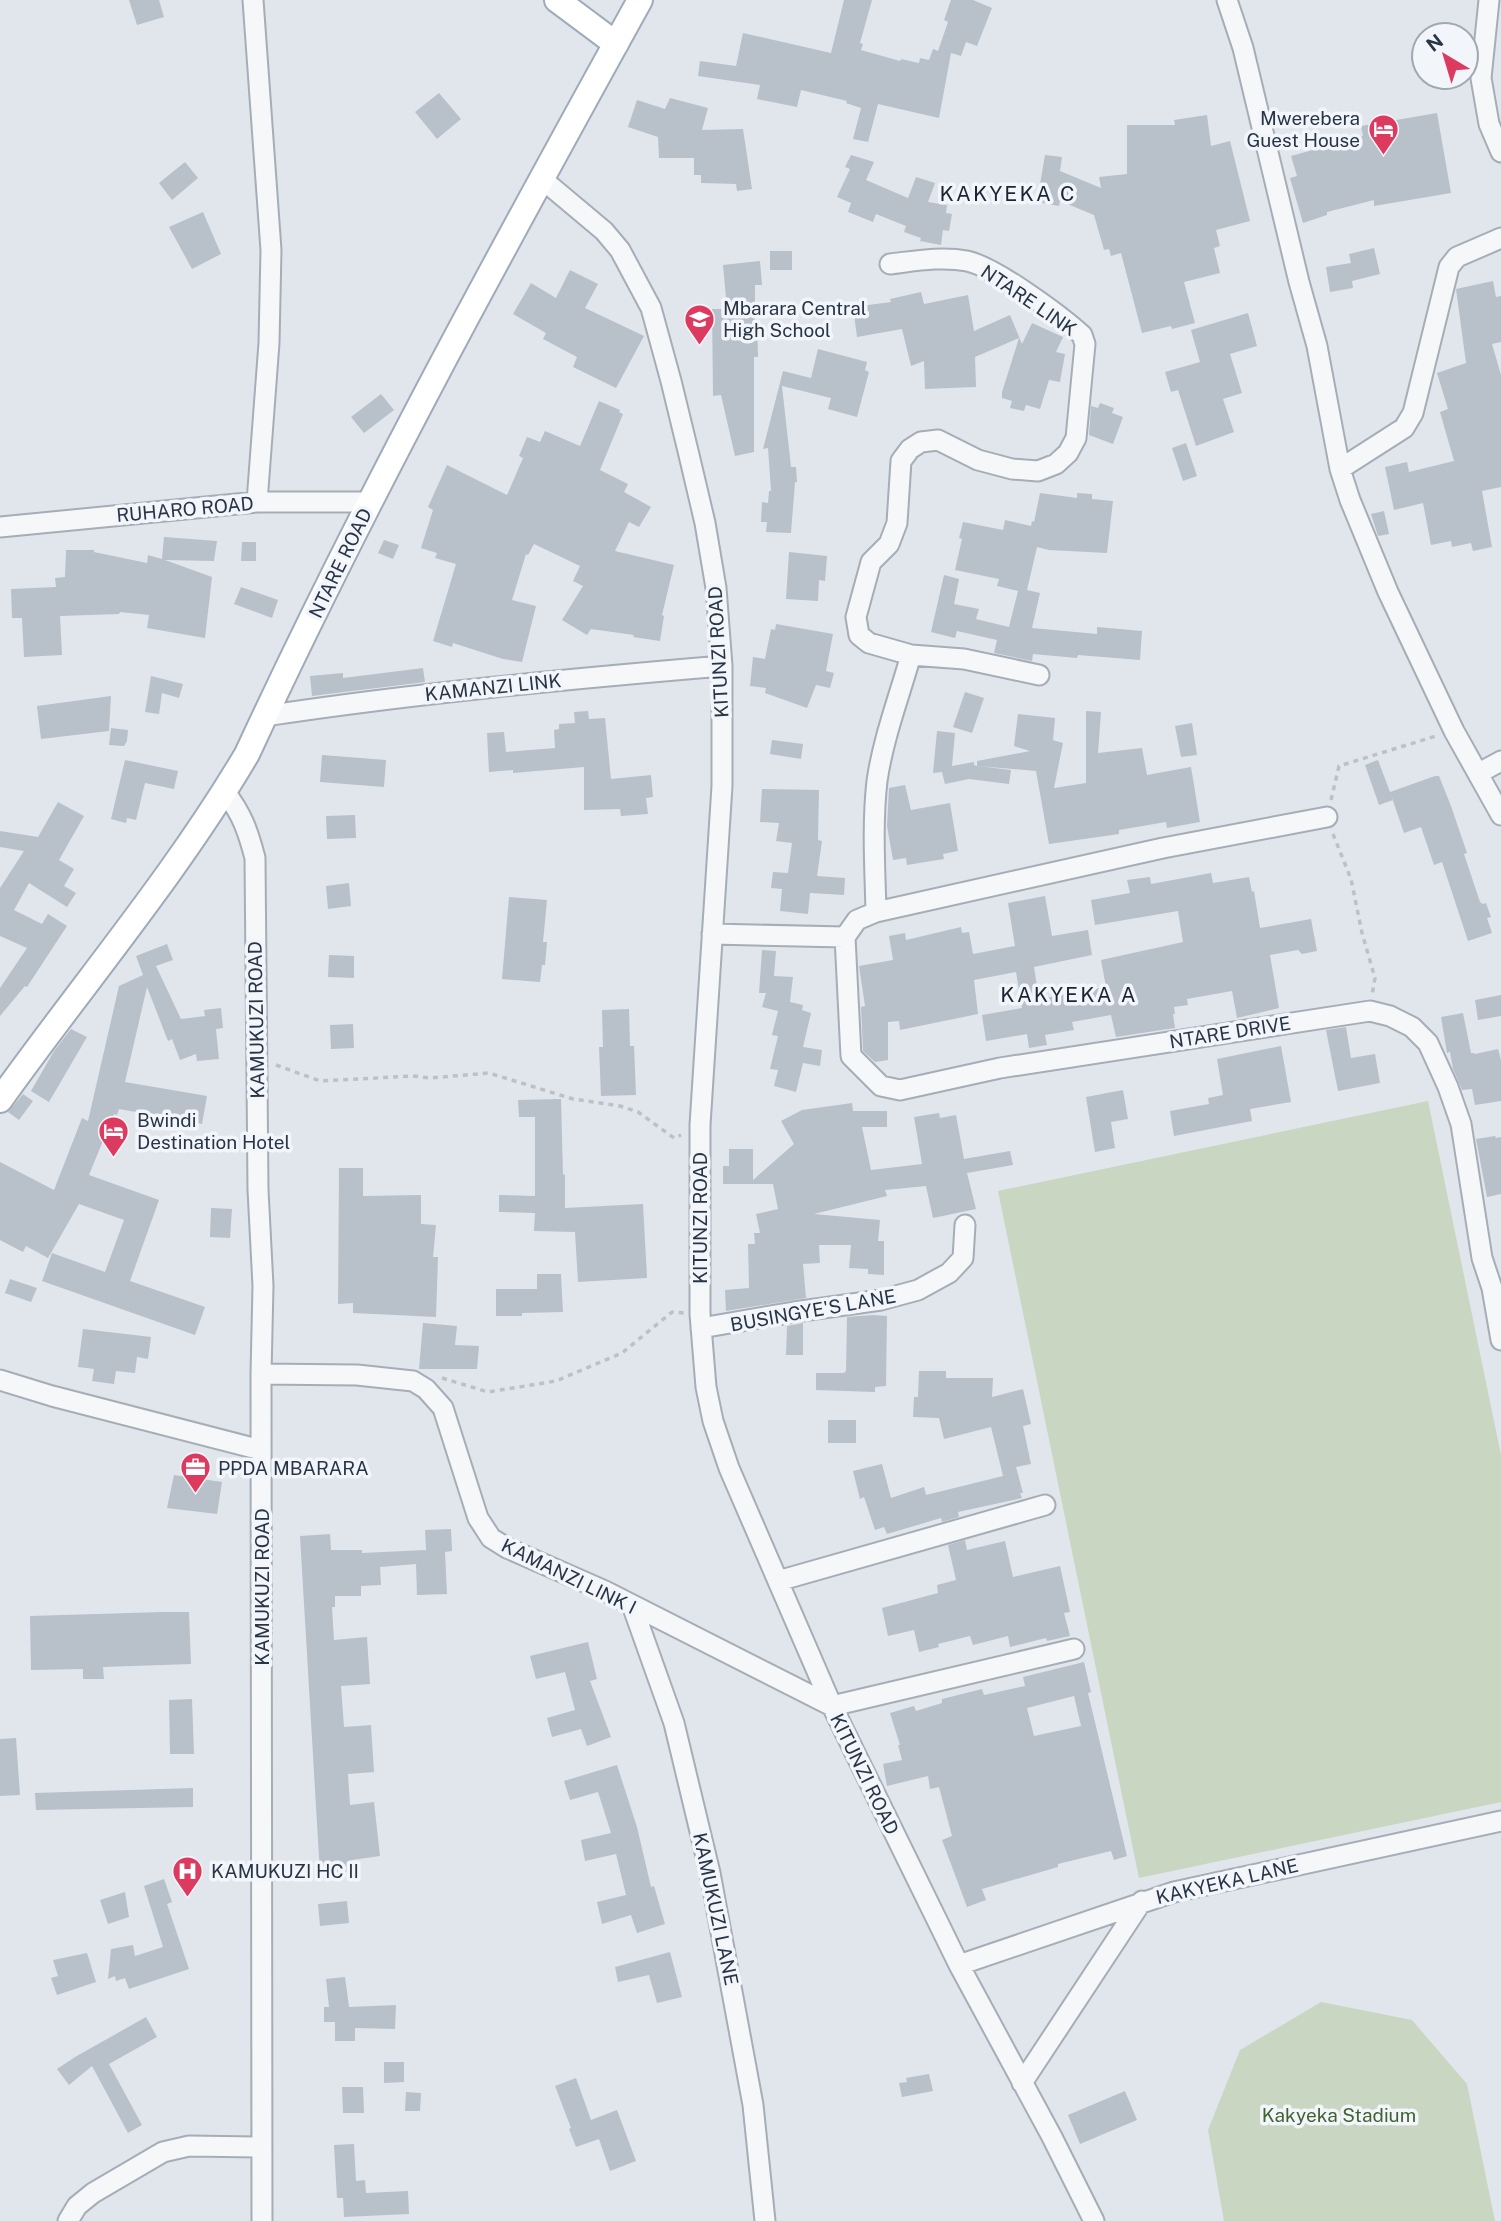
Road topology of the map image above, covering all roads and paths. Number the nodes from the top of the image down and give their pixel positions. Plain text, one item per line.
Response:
1 (253, 0) edge
2 (557, 0) edge
3 (640, 0) edge
4 (1227, 0) edge
5 (1489, 0) edge
6 (616, 44) junction
7 (1501, 152) edge
8 (542, 179) junction
9 (1501, 238) edge
10 (890, 264) dead end
11 (1340, 469) junction
12 (257, 502) junction
13 (370, 502) junction
14 (0, 527) edge
15 (911, 655) junction
16 (723, 666) junction
17 (1039, 675) dead end
18 (265, 716) junction
19 (1454, 731) junction
20 (1501, 761) edge
21 (1479, 773) junction
22 (225, 792) junction
23 (1501, 814) edge
24 (1327, 817) junction
25 (876, 912) junction
26 (712, 934) junction
27 (845, 937) junction
28 (1370, 1011) junction
29 (257, 1059) junction
30 (0, 1100) edge
31 (700, 1125) junction
32 (965, 1225) dead end
33 (1499, 1319) edge
34 (701, 1321) junction
35 (1501, 1340) edge
36 (261, 1374) junction
37 (0, 1380) edge
38 (413, 1381) junction
39 (261, 1450) junction
40 (1045, 1505) dead end
41 (778, 1581) junction
42 (632, 1605) junction
43 (1074, 1649) dead end
44 (832, 1706) junction
45 (1501, 1821) edge
46 (1142, 1901) junction
47 (959, 1965) junction
48 (1022, 2083) junction
49 (262, 2147) junction
50 (68, 2221) edge
51 (262, 2221) edge
52 (765, 2221) edge
53 (1094, 2221) edge

1 - 12 street
2 - 6 main road
3 - 6 main road, NTARE ROAD
4 - 11 street
5 - 7 street
6 - 8 main road, NTARE ROAD
8 - 13 main road, NTARE ROAD
8 - 16 street, KITUNZI ROAD
9 - 11 street
10 - 15 street, NTARE LINK
11 - 19 street
12 - 13 street, RUHARO ROAD
12 - 14 street, RUHARO ROAD
13 - 18 main road, NTARE ROAD
15 - 17 street
15 - 25 street
16 - 18 street, KAMANZI LINK
16 - 26 street, KITUNZI ROAD
18 - 22 main road, NTARE ROAD
19 - 21 street
19 - 24 path
20 - 21 street
21 - 23 street
22 - 29 street, KAMUKUZI ROAD
22 - 30 main road, NTARE ROAD
24 - 25 street
24 - 28 path
25 - 27 street
26 - 27 street
26 - 31 street, KITUNZI ROAD
27 - 28 street, NTARE DRIVE
28 - 33 street, NTARE DRIVE
29 - 31 path
29 - 36 street, KAMUKUZI ROAD
31 - 34 street, KITUNZI ROAD
32 - 34 street, BUSINGYE'S LANE
33 - 35 street, NTARE DRIVE
34 - 38 path
34 - 41 street, KITUNZI ROAD
36 - 38 street
36 - 39 street, KAMUKUZI ROAD
37 - 39 street
38 - 42 street, KAMANZI LINK I
39 - 49 street, KAMUKUZI ROAD
40 - 41 street
41 - 44 street, KITUNZI ROAD
42 - 44 street, KAMANZI LINK I
42 - 52 street, KAMUKUZI LANE
43 - 44 street
44 - 47 street, KITUNZI ROAD
45 - 46 street, KAKYEKA LANE
46 - 47 street, KAKYEKA LANE
46 - 48 street
47 - 48 street, KITUNZI ROAD
48 - 53 street, KITUNZI ROAD
49 - 50 street
49 - 51 street, KAMUKUZI ROAD

